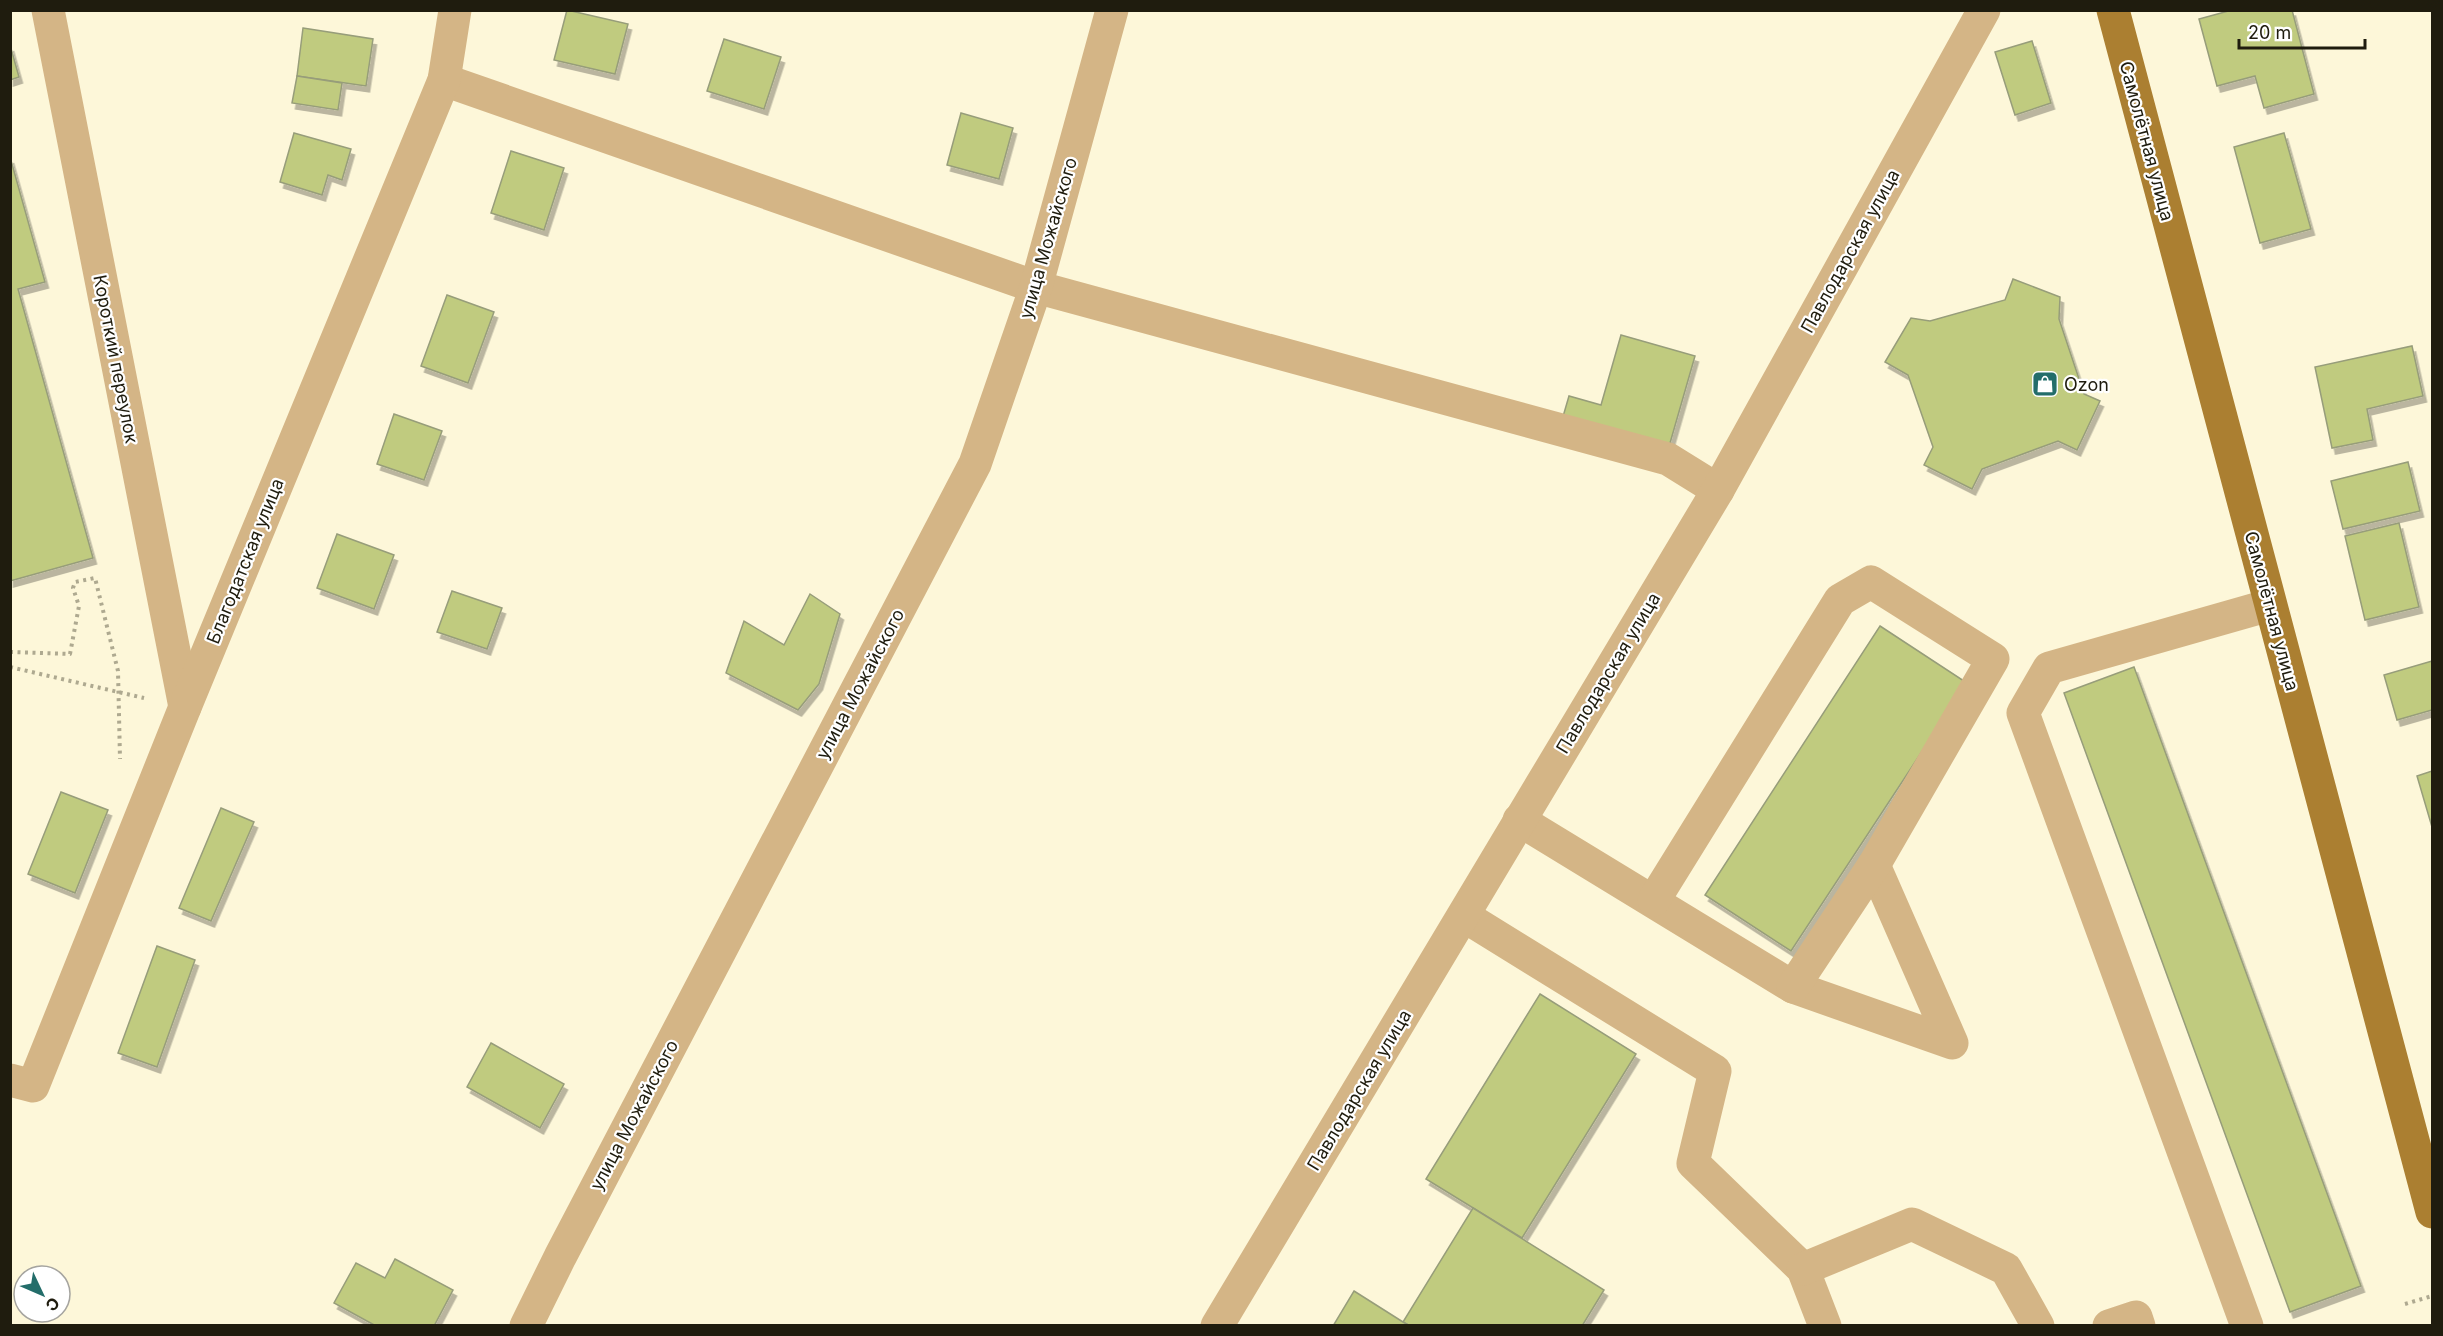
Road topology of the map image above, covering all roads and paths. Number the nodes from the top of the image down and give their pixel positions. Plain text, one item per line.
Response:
1 (48, 10) edge
2 (455, 10) edge
3 (1112, 10) edge
4 (1984, 10) edge
5 (2113, 10) edge
6 (444, 80) junction
7 (1036, 287) junction
8 (1718, 490) junction
9 (2270, 605) junction
10 (10, 652) edge
11 (10, 668) edge
12 (119, 692) junction
13 (185, 707) junction
14 (120, 763) dead end
15 (1519, 820) junction
16 (1874, 864) junction
17 (1654, 900) junction
18 (1464, 916) junction
19 (1793, 987) junction
20 (10, 1080) edge
21 (2433, 1212) edge
22 (1803, 1269) junction
23 (2433, 1296) edge
24 (2405, 1304) dead end
25 (526, 1326) edge
26 (1217, 1326) edge
27 (1825, 1326) edge
28 (2038, 1326) edge
29 (2109, 1326) edge
30 (2139, 1326) edge
31 (2247, 1326) edge

1 - 13 street, Короткий переулок
2 - 6 street, Благодатская улица
3 - 7 street, улица Можайского
4 - 8 street, Павлодарская улица
5 - 9 main road, Самолётная улица
6 - 7 street
6 - 13 street, Благодатская улица
7 - 8 street
7 - 25 street, улица Можайского
8 - 15 street, Павлодарская улица
9 - 21 main road, Самолётная улица
9 - 31 street
10 - 12 path
11 - 12 path
12 - 13 path
12 - 14 path
13 - 20 street, Благодатская улица
15 - 17 street
15 - 18 street, Павлодарская улица
16 - 17 street
16 - 19 street
16 - 19 street
17 - 19 street
18 - 22 street
18 - 26 street, Павлодарская улица
22 - 27 street
22 - 28 street
23 - 24 path
29 - 30 street

